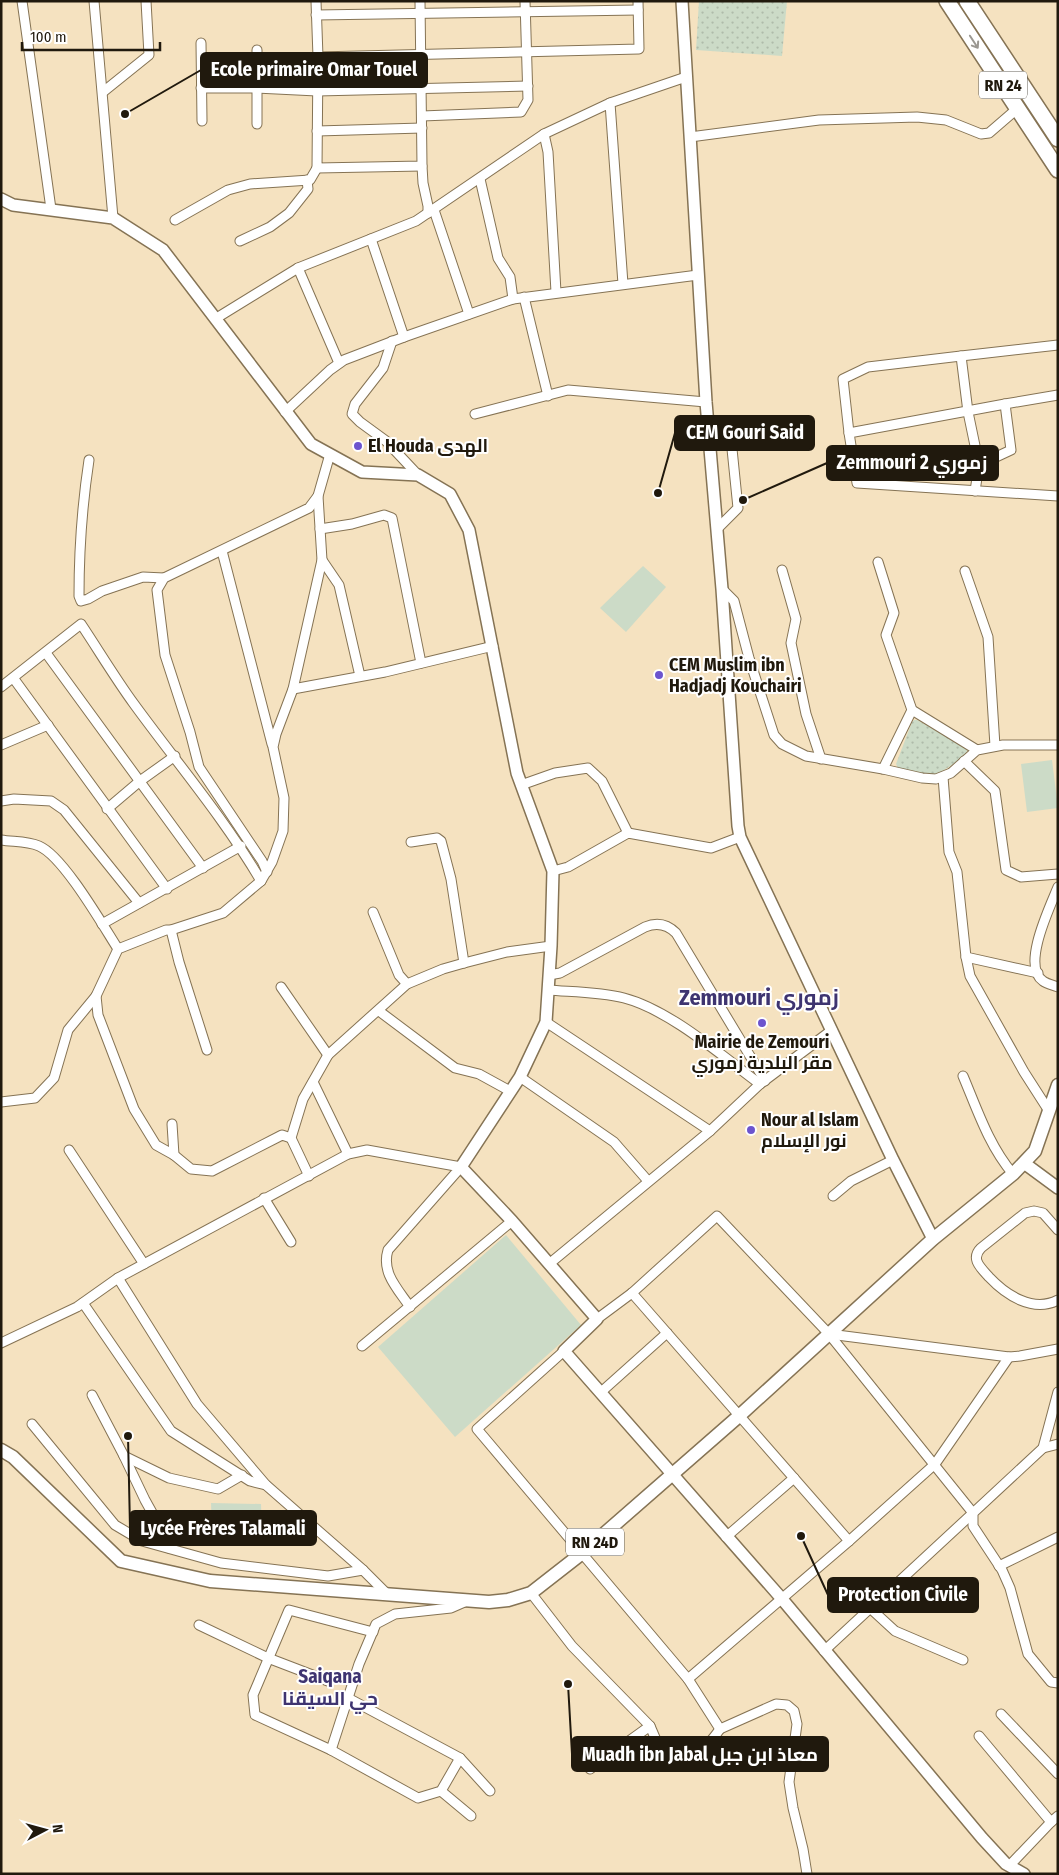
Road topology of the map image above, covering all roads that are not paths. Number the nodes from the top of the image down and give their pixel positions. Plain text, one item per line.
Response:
1 (22, 1) edge
2 (94, 1) edge
3 (146, 1) edge
4 (316, 1) edge
5 (420, 1) edge
6 (526, 1) edge
7 (682, 1) edge
8 (947, 1) edge
9 (967, 1) edge
10 (638, 6) edge
11 (526, 12) junction
12 (420, 14) junction
13 (316, 15) junction
14 (201, 43) dead end
15 (257, 50) dead end
16 (527, 51) junction
17 (421, 54) junction
18 (318, 57) junction
19 (686, 76) junction
20 (528, 86) junction
21 (201, 88) junction
22 (256, 88) junction
23 (422, 89) junction
24 (317, 91) junction
25 (102, 92) junction
26 (610, 104) junction
27 (1018, 108) junction
28 (422, 116) junction
29 (202, 121) dead end
30 (257, 124) dead end
31 (422, 128) junction
32 (317, 132) junction
33 (544, 134) junction
34 (690, 137) junction
35 (1058, 140) edge
36 (422, 166) junction
37 (317, 168) junction
38 (1058, 170) edge
39 (480, 179) junction
40 (308, 180) junction
41 (1, 199) edge
42 (51, 209) junction
43 (431, 212) junction
44 (113, 218) junction
45 (175, 220) dead end
46 (371, 239) junction
47 (240, 240) dead end
48 (298, 268) junction
49 (698, 275) junction
50 (623, 284) junction
51 (556, 292) junction
52 (524, 297) junction
53 (513, 299) junction
54 (469, 314) junction
55 (215, 319) junction
56 (404, 337) junction
57 (392, 341) junction
58 (1058, 345) edge
59 (961, 356) junction
60 (339, 363) junction
61 (548, 396) junction
62 (1058, 396) edge
63 (706, 402) junction
64 (1005, 404) junction
65 (285, 412) junction
66 (968, 412) junction
67 (475, 414) dead end
68 (708, 419) junction
69 (848, 433) junction
70 (330, 454) junction
71 (89, 460) dead end
72 (979, 465) junction
73 (418, 474) junction
74 (975, 491) junction
75 (318, 496) junction
76 (1058, 496) edge
77 (320, 529) junction
78 (717, 529) junction
79 (222, 551) junction
80 (322, 560) junction
81 (878, 562) dead end
82 (782, 570) dead end
83 (965, 571) dead end
84 (164, 578) junction
85 (722, 589) junction
86 (492, 646) junction
87 (46, 653) junction
88 (422, 663) junction
89 (360, 676) junction
90 (14, 679) junction
91 (1, 687) edge
92 (293, 689) junction
93 (912, 710) junction
94 (48, 725) junction
95 (1, 745) edge
96 (1058, 745) edge
97 (273, 746) junction
98 (996, 746) junction
99 (977, 750) junction
100 (175, 756) junction
101 (821, 759) junction
102 (964, 761) junction
103 (883, 769) junction
104 (943, 777) junction
105 (140, 780) junction
106 (521, 785) junction
107 (1, 801) edge
108 (107, 809) junction
109 (628, 833) junction
110 (740, 837) junction
111 (1, 840) edge
112 (410, 842) dead end
113 (241, 846) junction
114 (267, 861) junction
115 (202, 868) junction
116 (553, 871) junction
117 (1058, 874) edge
118 (261, 881) junction
119 (1058, 887) edge
120 (167, 889) junction
121 (139, 903) junction
122 (373, 912) dead end
123 (102, 924) junction
124 (171, 930) junction
125 (551, 946) junction
126 (118, 949) junction
127 (966, 957) junction
128 (464, 963) junction
129 (1038, 973) junction
130 (549, 976) junction
131 (408, 984) junction
132 (281, 987) dead end
133 (1058, 987) edge
134 (548, 990) junction
135 (96, 996) junction
136 (379, 1011) junction
137 (546, 1022) junction
138 (832, 1030) junction
139 (207, 1050) dead end
140 (328, 1055) junction
141 (963, 1076) dead end
142 (520, 1077) junction
143 (313, 1082) junction
144 (762, 1083) junction
145 (1058, 1084) edge
146 (510, 1091) junction
147 (1, 1102) edge
148 (1049, 1111) junction
149 (172, 1124) dead end
150 (710, 1131) junction
151 (291, 1138) junction
152 (68, 1150) dead end
153 (348, 1154) junction
154 (174, 1155) junction
155 (893, 1160) junction
156 (1024, 1163) junction
157 (461, 1167) junction
158 (1013, 1174) junction
159 (309, 1176) junction
160 (648, 1180) junction
161 (1057, 1189) edge
162 (833, 1196) dead end
163 (264, 1198) junction
164 (512, 1221) junction
165 (1058, 1230) edge
166 (933, 1239) junction
167 (291, 1242) dead end
168 (144, 1264) junction
169 (549, 1264) junction
170 (118, 1278) junction
171 (632, 1293) junction
172 (1058, 1300) edge
173 (83, 1303) junction
174 (410, 1307) junction
175 (597, 1319) junction
176 (667, 1332) junction
177 (830, 1334) junction
178 (1, 1343) edge
179 (362, 1346) dead end
180 (1058, 1349) edge
181 (564, 1352) junction
182 (1009, 1357) junction
183 (1058, 1392) edge
184 (600, 1393) junction
185 (92, 1395) dead end
186 (739, 1416) junction
187 (32, 1424) dead end
188 (1058, 1444) edge
189 (1043, 1448) junction
190 (1, 1450) edge
191 (124, 1456) junction
192 (935, 1464) junction
193 (670, 1474) junction
194 (242, 1476) junction
195 (794, 1478) junction
196 (266, 1485) junction
197 (974, 1512) junction
198 (726, 1537) junction
199 (1058, 1537) edge
200 (849, 1541) junction
201 (169, 1548) junction
202 (581, 1554) junction
203 (999, 1566) junction
204 (363, 1570) junction
205 (386, 1594) junction
206 (531, 1594) junction
207 (782, 1599) junction
208 (470, 1600) junction
209 (870, 1608) junction
210 (199, 1625) dead end
211 (373, 1632) junction
212 (824, 1651) junction
213 (268, 1658) junction
214 (963, 1660) dead end
215 (688, 1679) junction
216 (328, 1681) dead end
217 (1058, 1683) edge
218 (348, 1698) junction
219 (1001, 1714) dead end
220 (650, 1726) junction
221 (720, 1728) junction
222 (979, 1736) dead end
223 (331, 1750) junction
224 (460, 1758) junction
225 (590, 1769) dead end
226 (1058, 1774) edge
227 (441, 1791) junction
228 (490, 1791) dead end
229 (471, 1816) dead end
230 (1054, 1819) edge
231 (1009, 1866) junction
232 (807, 1874) edge
233 (1024, 1874) edge

1 - 42 street
2 - 25 street
3 - 25 street
4 - 13 street
5 - 12 street
6 - 11 street
7 - 19 street
8 -> 27 highway, RN 24
9 - 35 highway, RN 24
10 - 11 street
10 - 16 street
11 - 12 street
11 - 16 street
12 - 13 street
12 - 17 street
13 - 18 street
14 - 21 street
15 - 22 street
16 - 17 street
16 - 20 street
17 - 18 street
17 - 23 street
18 - 24 street
19 - 26 street
19 - 34 street
20 - 23 street
20 - 28 street
21 - 22 street
21 - 29 street
22 - 24 street
22 - 30 street
23 - 24 street
23 - 28 street
24 - 32 street
25 - 44 street
26 - 33 street
26 - 50 street
27 - 34 street
27 - 38 highway, RN 24
28 - 31 street
31 - 32 street
31 - 36 street
32 - 37 street
33 - 39 street
33 - 51 street
34 - 49 street
36 - 37 street
36 - 43 street
37 - 40 street
39 - 43 street
39 - 53 street
40 - 45 street
40 - 47 street
41 - 42 street
42 - 44 street
43 - 46 street
43 - 54 street
44 - 55 street
46 - 48 street
46 - 56 street
48 - 55 street
48 - 60 street
49 - 50 street
49 - 63 street
50 - 51 street
51 - 52 street
52 - 53 street
52 - 61 street
53 - 54 street
54 - 56 street
55 - 65 street
56 - 57 street
57 - 60 street
57 - 73 street
58 - 59 street
59 - 66 street
59 - 69 street
60 - 65 street
61 - 63 street
61 - 67 street
62 - 64 street
63 - 68 street
64 - 66 street
64 - 72 street
65 - 70 street
66 - 69 street
66 - 72 street
68 - 78 street
68 - 78 street
69 - 74 street
70 - 73 street
70 - 75 street
71 - 84 street
72 - 74 street
73 - 86 street
74 - 76 street
75 - 77 street
75 - 79 street
77 - 80 street
77 - 88 street
78 - 85 street
79 - 84 street
79 - 97 street
80 - 89 street
80 - 92 street
81 - 93 street
82 - 101 street
83 - 98 street
84 - 114 street
85 - 101 street
85 - 110 street
86 - 88 street
86 - 106 street
87 - 90 street
87 - 100 street
87 - 105 street
88 - 89 street
89 - 92 street
90 - 91 street
90 - 94 street
92 - 97 street
93 - 99 street
93 - 103 street
94 - 95 street
94 - 108 street
96 - 98 street
97 - 114 street
98 - 99 street
99 - 102 street
100 - 105 street
100 - 113 street
101 - 103 street
102 - 104 street
102 - 117 street
103 - 104 street
104 - 127 street
105 - 108 street
105 - 115 street
106 - 109 street
106 - 116 street
107 - 121 street
108 - 120 street
109 - 110 street
109 - 116 street
110 - 138 street
111 - 123 street
112 - 128 street
113 - 115 street
113 - 118 street
114 - 118 street
115 - 120 street
116 - 125 street
118 - 124 street
119 - 129 street
120 - 121 street
121 - 123 street
122 - 131 street
123 - 126 street
124 - 126 street
124 - 139 street
125 - 128 street
125 - 130 street
126 - 135 street
127 - 129 street
127 - 148 street
128 - 131 street
129 - 133 street
130 - 134 street
130 - 144 street
131 - 136 street
132 - 140 street
134 - 137 street
134 - 144 street
135 - 147 street
135 - 154 street
136 - 140 street
136 - 146 street
137 - 142 street
137 - 150 street
138 - 144 street
138 - 155 street
140 - 143 street
141 - 158 street
142 - 146 street
142 - 160 street
143 - 151 street
143 - 153 street
144 - 150 street
145 - 148 main road, RN 24D
146 - 157 street
148 - 156 main road, RN 24D
149 - 154 street
150 - 160 street
151 - 154 street
151 - 159 street
152 - 168 street
153 - 157 street
153 - 159 street
155 - 162 street
155 - 166 street
156 - 158 main road, RN 24D
156 - 161 street
157 - 164 street
157 - 174 street
158 - 166 main road, RN 24D
159 - 163 street
160 - 169 street
163 - 167 street
163 - 168 street
164 - 169 street
164 - 174 street
165 - 172 street
166 - 177 main road, RN 24D
168 - 170 street
169 - 175 street
170 - 173 street
170 - 196 street
171 - 175 street
171 - 176 street
171 - 177 street
173 - 178 street
173 - 194 street
174 - 179 street
175 - 181 street
176 - 184 street
176 - 186 street
177 - 182 street
177 - 186 main road, RN 24D
177 - 192 street
180 - 182 street
181 - 184 street
181 - 202 street
182 - 192 street
183 - 189 street
184 - 193 street
185 - 191 street
186 - 193 main road, RN 24D
186 - 195 street
187 - 201 street
188 - 189 street
189 - 197 street
190 - 205 main road, RN 24D
191 - 194 street
191 - 201 street
192 - 197 street
192 - 200 street
193 - 198 street
193 - 202 main road, RN 24D
194 - 196 street
195 - 198 street
195 - 200 street
196 - 204 street
197 - 203 street
197 - 209 street
198 - 207 street
199 - 203 street
200 - 207 street
201 - 204 street
202 - 206 main road, RN 24D
202 - 215 street
203 - 217 street
204 - 205 street
205 - 208 main road, RN 24D
206 - 208 main road, RN 24D
206 - 220 street
207 - 212 street
207 - 215 street
208 - 211 street
209 - 212 street
209 - 214 street
210 - 213 street
211 - 213 street
211 - 218 street
212 - 231 street
213 - 216 street
213 - 223 street
215 - 221 street
218 - 223 street
218 - 224 street
219 - 226 street
220 - 221 street
220 - 225 street
221 - 232 street
222 - 230 street
223 - 227 street
224 - 227 street
224 - 228 street
227 - 229 street
230 - 231 street
231 - 233 street

